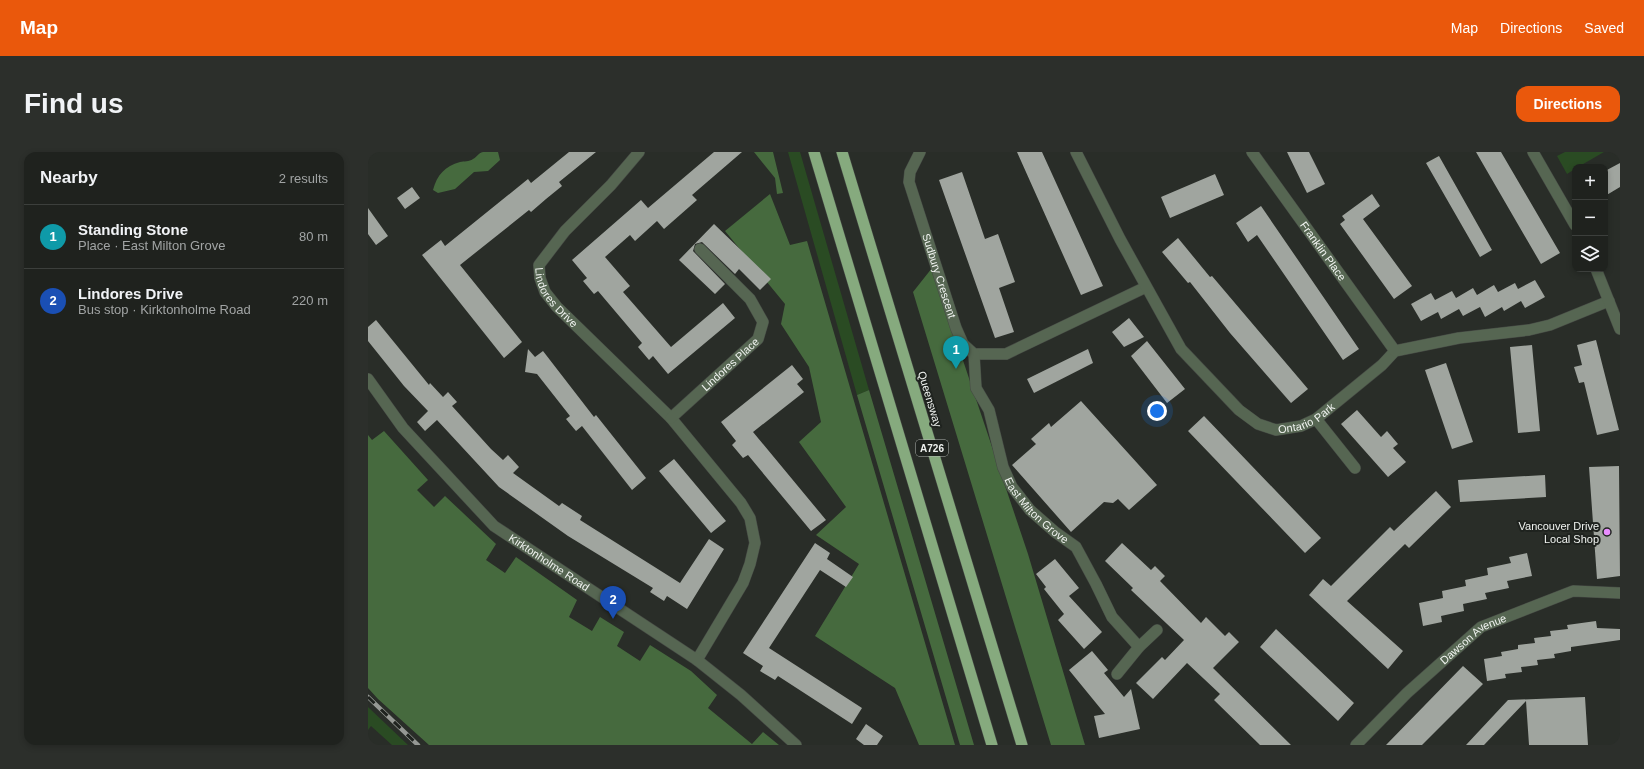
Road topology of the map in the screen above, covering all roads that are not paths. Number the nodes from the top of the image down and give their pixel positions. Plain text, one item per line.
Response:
1 (639, 152) edge
2 (814, 152) edge
3 (842, 152) edge
4 (920, 152) edge
5 (1076, 152) edge
6 (1252, 152) edge
7 (1533, 152) edge
8 (1572, 220) edge
9 (700, 250) dead end
10 (1597, 272) edge
11 (1146, 287) junction
12 (1609, 301) junction
13 (1620, 329) edge
14 (1395, 350) junction
15 (974, 354) junction
16 (368, 379) edge
17 (671, 418) junction
18 (1316, 419) junction
19 (1355, 468) dead end
20 (1620, 593) edge
21 (1156, 630) dead end
22 (1139, 647) junction
23 (697, 660) junction
24 (1117, 674) dead end
25 (796, 745) edge
26 (992, 745) edge
27 (1022, 745) edge
28 (1356, 745) edge

1 - 17 street, Lindores Drive
2 - 26 highway, A726
3 - 27 highway, Queensway / A726
4 - 15 street, Sudbury Crescent
5 - 11 street, Ontario Park
6 - 14 street, Franklin Place
7 - 8 street
9 - 17 street, Lindores Place
10 - 12 street
11 - 15 street
11 - 18 street, Ontario Park
12 - 13 street
12 - 14 street
14 - 18 street, Ontario Park
15 - 22 street, East Milton Grove
16 - 23 street, Kirktonholme Road
17 - 23 street, Lindores Drive
18 - 19 street
20 - 28 street, Dawson Avenue
21 - 22 street
22 - 24 street
23 - 25 street, Kirktonholme Road

